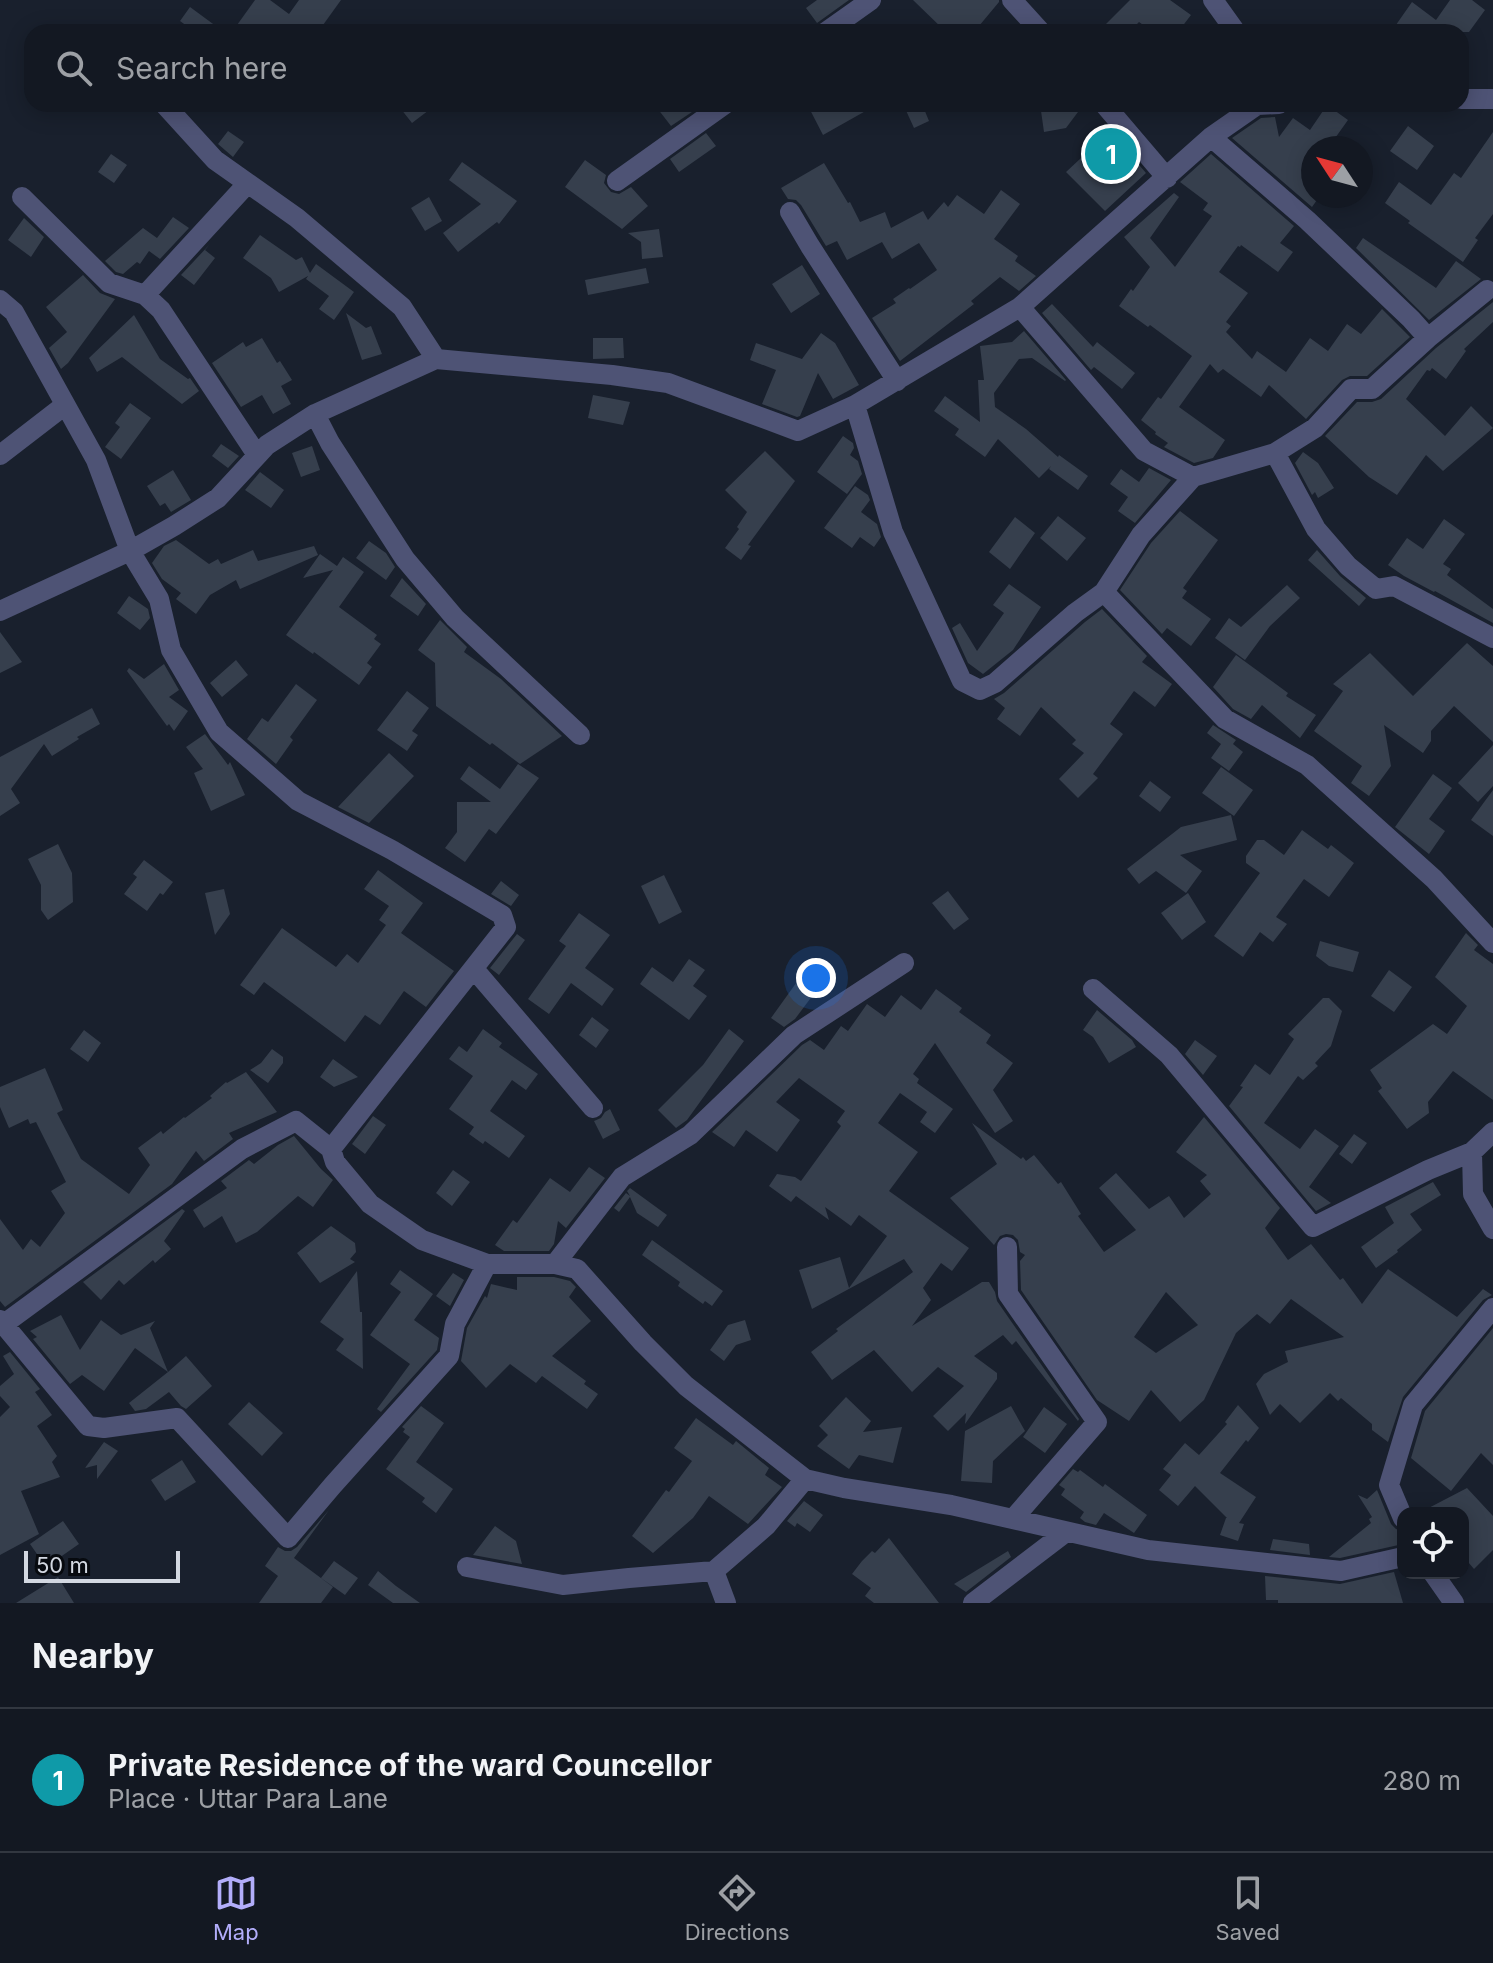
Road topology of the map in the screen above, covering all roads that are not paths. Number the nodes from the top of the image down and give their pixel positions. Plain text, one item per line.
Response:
1 (871, 0) edge
2 (1012, 0) edge
3 (1213, 0) edge
4 (837, 24) edge
5 (1034, 24) edge
6 (1230, 24) edge
7 (1469, 99) edge
8 (1493, 99) edge
9 (171, 112) edge
10 (714, 112) edge
11 (1111, 112) edge
12 (1247, 112) edge
13 (1211, 137) junction
14 (1167, 178) junction
15 (617, 181) dead end
16 (248, 183) junction
17 (22, 197) dead end
18 (790, 212) dead end
19 (1487, 290) dead end
20 (145, 295) junction
21 (0, 300) edge
22 (1020, 307) junction
23 (1428, 338) junction
24 (436, 359) junction
25 (897, 381) junction
26 (65, 405) junction
27 (855, 405) junction
28 (315, 414) junction
29 (1275, 453) junction
30 (0, 455) edge
31 (257, 455) junction
32 (1193, 477) junction
33 (130, 551) junction
34 (1104, 592) junction
35 (0, 611) edge
36 (1493, 638) edge
37 (580, 735) dead end
38 (1493, 943) edge
39 (904, 963) dead end
40 (474, 969) junction
41 (1093, 989) dead end
42 (593, 1108) dead end
43 (1493, 1132) edge
44 (331, 1149) junction
45 (1472, 1152) junction
46 (1493, 1229) edge
47 (1007, 1247) dead end
48 (487, 1264) junction
49 (555, 1264) junction
50 (1493, 1308) edge
51 (2, 1322) edge
52 (805, 1479) junction
53 (1398, 1507) edge
54 (1013, 1519) junction
55 (1066, 1532) junction
56 (1397, 1558) edge
57 (467, 1567) dead end
58 (714, 1571) junction
59 (1437, 1579) edge
60 (726, 1603) edge
61 (973, 1603) edge
62 (1454, 1603) edge

1 - 4 street
2 - 5 street
3 - 6 street
7 - 8 street
9 - 16 street
10 - 15 street
11 - 14 street
12 - 13 street
13 - 14 street
13 - 23 street
14 - 22 street
16 - 20 street
16 - 24 street
17 - 20 street
18 - 25 street
19 - 23 street
20 - 31 street
21 - 26 street
22 - 25 street
22 - 32 street
23 - 29 street
24 - 27 street
24 - 28 street
25 - 27 street
26 - 30 street
26 - 33 street
27 - 34 street
28 - 31 street
28 - 37 street
29 - 32 street
29 - 36 street
31 - 33 street
32 - 34 street
33 - 35 street
33 - 40 street
34 - 38 street
39 - 49 street
40 - 42 street
40 - 44 street
41 - 45 street
43 - 45 street
44 - 48 street
44 - 51 street
45 - 46 street
47 - 54 street
48 - 49 street
48 - 51 street
49 - 52 street
50 - 53 street
52 - 54 street
52 - 58 street
54 - 55 street
55 - 56 street
55 - 61 street
57 - 58 street
58 - 60 street
59 - 62 street

